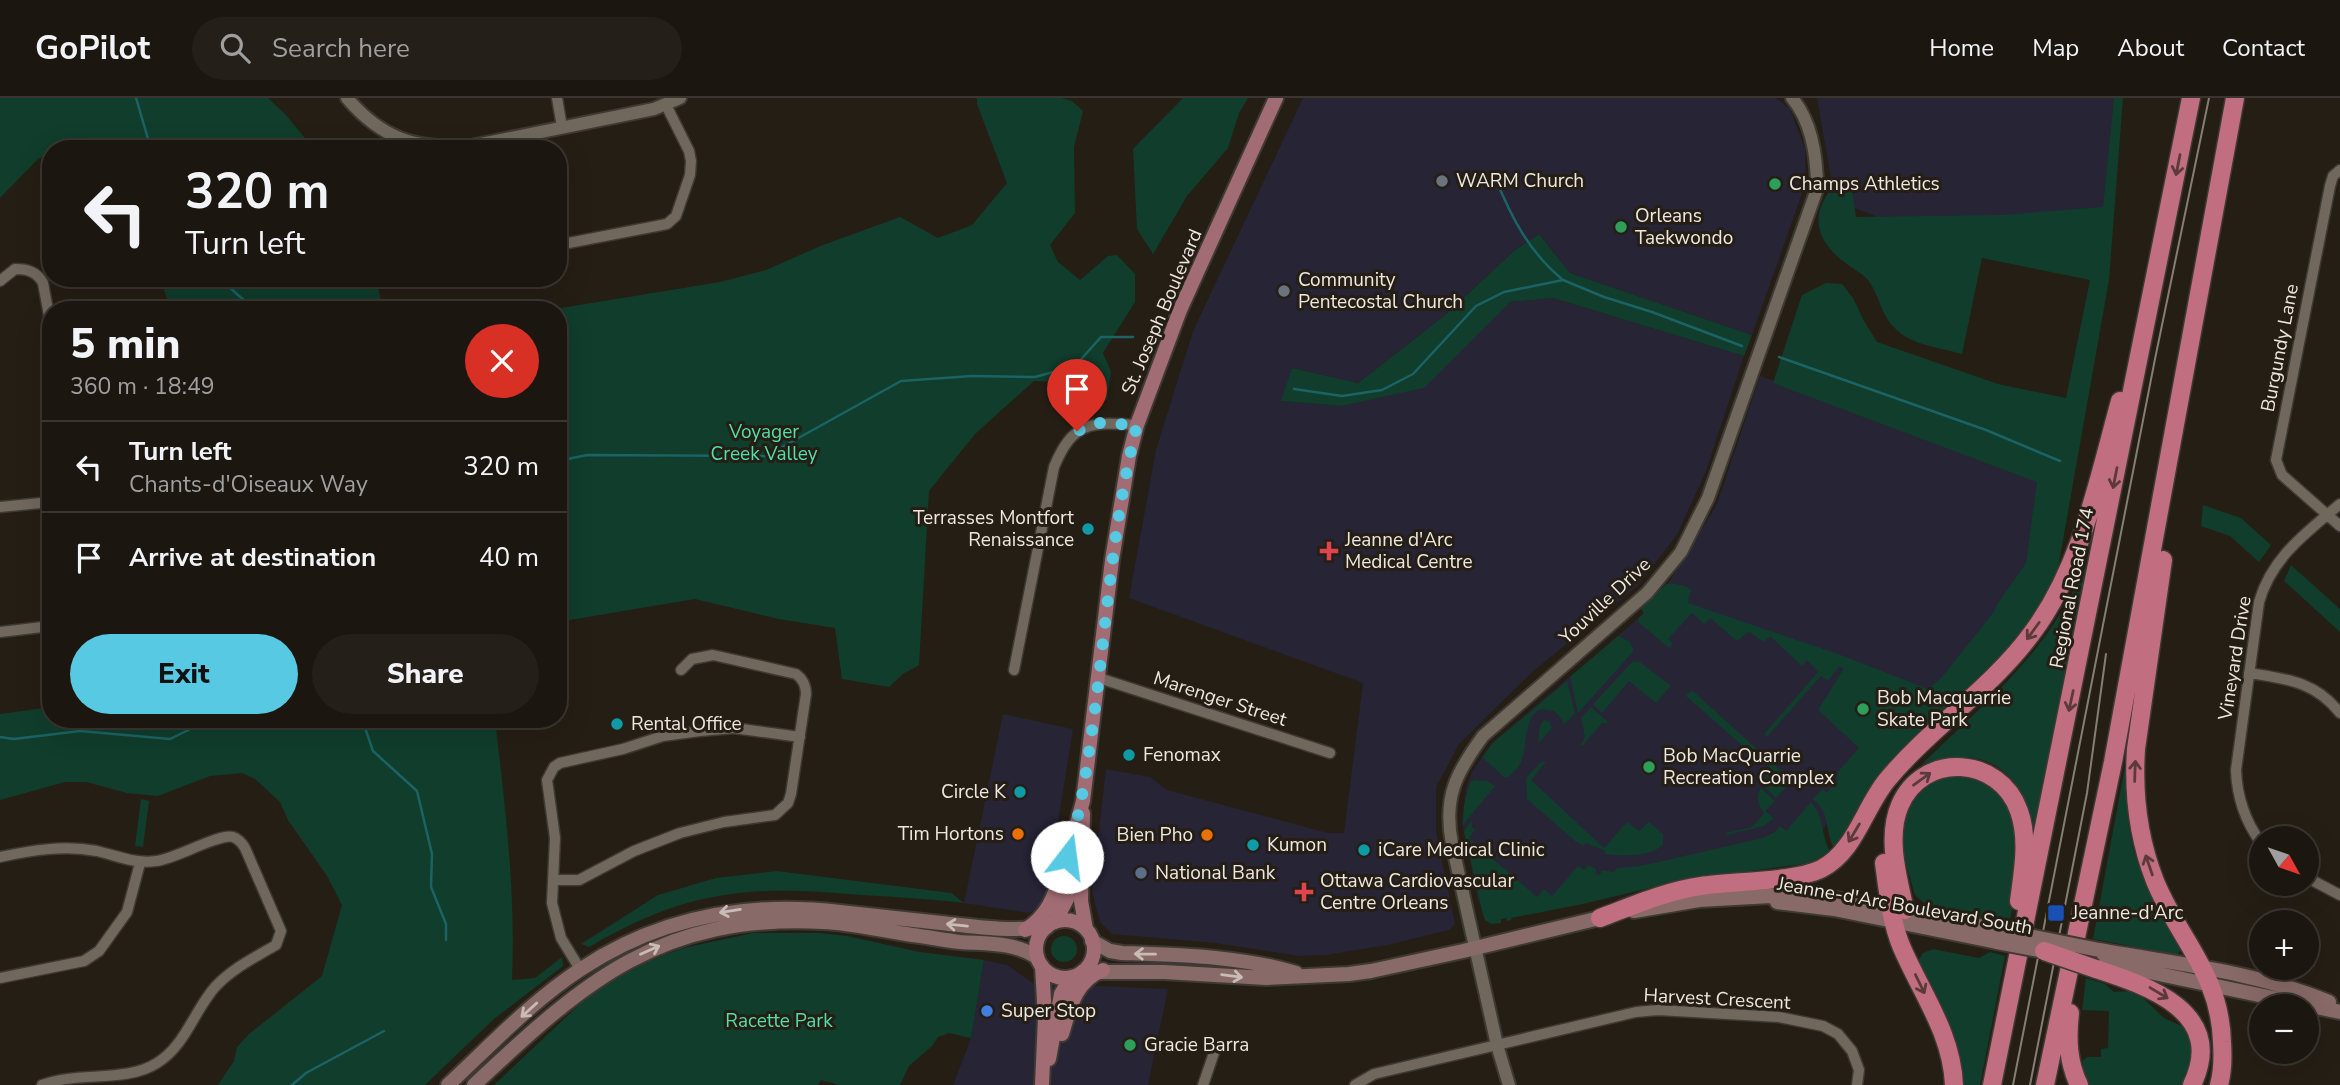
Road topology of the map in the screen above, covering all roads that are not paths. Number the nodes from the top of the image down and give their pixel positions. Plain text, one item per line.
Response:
1 (348, 98) edge
2 (557, 98) edge
3 (680, 98) edge
4 (1276, 98) edge
5 (1792, 98) edge
6 (2191, 98) edge
7 (2235, 98) edge
8 (666, 105) junction
9 (562, 127) junction
10 (405, 140) edge
11 (500, 140) edge
12 (2225, 148) junction
13 (2340, 170) edge
14 (567, 243) edge
15 (2157, 267) junction
16 (0, 281) edge
17 (42, 282) edge
18 (1137, 425) junction
19 (42, 503) edge
20 (2340, 504) edge
21 (0, 507) edge
22 (2327, 514) junction
23 (2340, 526) edge
24 (42, 627) edge
25 (0, 632) edge
26 (681, 670) dead end
27 (1014, 670) dead end
28 (2249, 673) junction
29 (1099, 678) junction
30 (2340, 712) edge
31 (800, 737) junction
32 (1926, 741) junction
33 (1330, 753) dead end
34 (1083, 801) junction
35 (2102, 818) junction
36 (2252, 826) edge
37 (1072, 842) junction
38 (0, 858) edge
39 (141, 863) junction
40 (553, 880) junction
41 (2319, 884) edge
42 (2340, 895) edge
43 (1896, 913) junction
44 (1600, 918) junction
45 (1051, 924) junction
46 (1025, 930) junction
47 (1089, 935) junction
48 (2045, 945) joint
49 (1475, 948) junction
50 (2097, 960) junction
51 (1040, 962) junction
52 (580, 969) junction
53 (1103, 970) junction
54 (1076, 975) junction
55 (1307, 977) junction
56 (2207, 977) junction
57 (0, 978) edge
58 (590, 984) junction
59 (2340, 1007) edge
60 (2340, 1012) edge
61 (1497, 1045) junction
62 (1216, 1047) dead end
63 (1051, 1054) junction
64 (1043, 1082) edge
65 (42, 1085) edge
66 (448, 1085) edge
67 (474, 1085) edge
68 (1203, 1085) edge
69 (1355, 1085) edge
70 (1509, 1085) edge
71 (1857, 1085) edge
72 (1954, 1085) edge
73 (1991, 1085) edge
74 (2045, 1085) edge
75 (2079, 1085) edge
76 (2192, 1085) edge
77 (2219, 1085) edge

1 - 10 street
2 - 9 street
3 - 8 street
4 - 18 main road, St. Joseph Boulevard
5 - 49 street, Youville Drive
6 -> 15 highway, Regional Road 174
7 - 12 highway
8 - 9 street
8 - 14 street
9 - 11 street
12 - 35 highway
56 -> 12 highway
13 - 22 street, Burgundy Lane
15 -> 32 highway
15 -> 73 highway, Regional Road 174
16 - 17 street
18 - 27 street
18 - 29 main road, St. Joseph Boulevard
19 - 21 street
20 - 22 street, Vineyard Drive
22 - 23 street, Burgundy Lane
22 - 28 street, Vineyard Drive
24 - 25 street
26 - 31 street
28 - 30 street
28 - 36 street, Vineyard Drive
29 - 33 street, Marenger Street
29 - 34 main road, St. Joseph Boulevard
31 - 40 street
31 - 40 street
32 - 43 highway
32 -> 44 highway
34 - 37 main road, St. Joseph Boulevard
34 - 47 main road, St. Joseph Boulevard
35 - 74 highway
35 - 75 highway
37 - 45 main road, St. Joseph Boulevard
37 - 46 main road
38 - 39 street
39 - 57 street
39 - 65 street
40 - 52 street
41 - 42 street
43 - 44 main road, Jeanne-d'Arc Boulevard South
43 - 48 main road, Jeanne-d'Arc Boulevard South, bridge
43 -> 72 highway
43 -> 73 highway
44 - 49 main road, Jeanne-d'Arc Boulevard South
45 - 46 main road
45 - 47 main road
45 - 51 main road
46 -> 52 main road
47 - 54 main road
55 -> 47 main road, Jeanne-d'Arc Boulevard South
48 - 50 highway, bridge
49 - 55 main road, Jeanne-d'Arc Boulevard South
49 - 61 street, Youville Drive
50 - 56 main road
50 -> 76 highway
51 - 54 main road
58 -> 51 main road
51 - 64 main road
52 - 58 main road
52 -> 66 main road
53 - 54 main road, Jeanne-d'Arc Boulevard South
53 -> 55 main road, Jeanne-d'Arc Boulevard South
53 - 63 main road
54 - 63 main road
56 - 59 main road
56 - 60 main road
56 - 77 highway
58 - 67 main road
61 - 69 street, Harvest Crescent
61 - 70 street, Youville Drive
61 - 71 street, Harvest Crescent
62 - 68 street
63 - 64 main road

